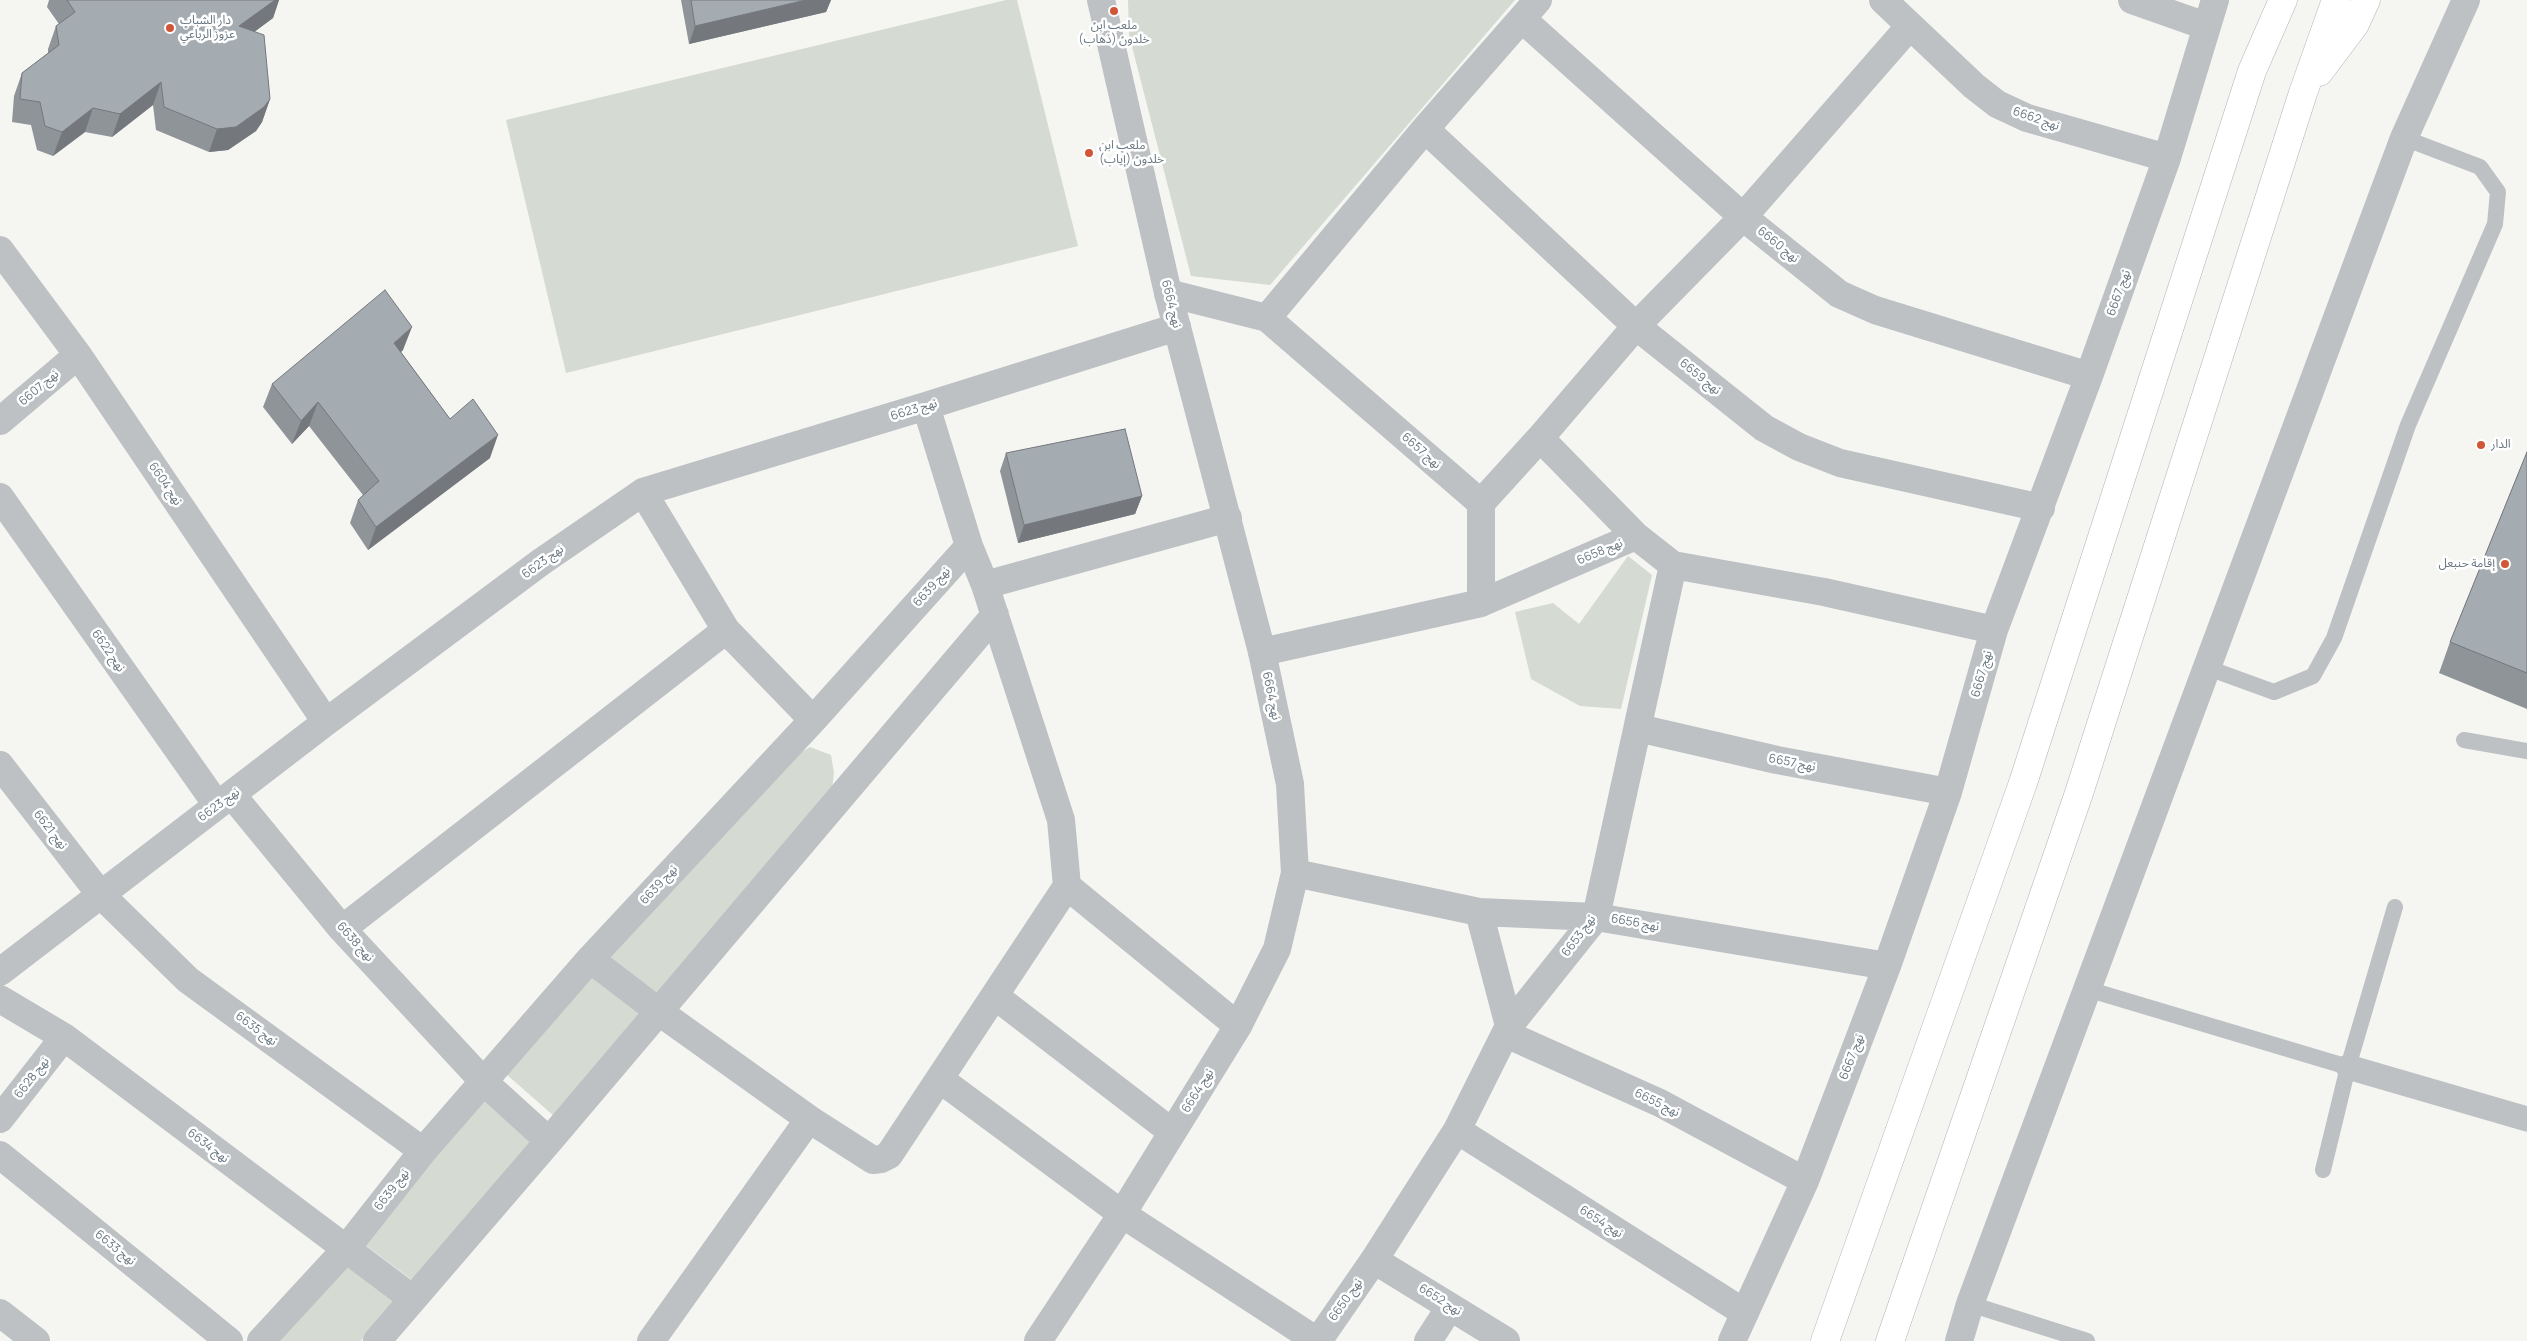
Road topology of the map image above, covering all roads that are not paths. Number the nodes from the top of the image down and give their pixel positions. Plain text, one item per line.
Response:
1 (1101, 0) edge
2 (1883, 0) edge
3 (2132, 0) edge
4 (2215, 0) edge
5 (2262, 0) edge
6 (2283, 0) edge
7 (2336, 0) edge
8 (2366, 0) edge
9 (2466, 0) edge
10 (1530, 9) edge
11 (2206, 26) junction
12 (1909, 27) junction
13 (2252, 70) junction
14 (2303, 94) junction
15 (1425, 129) junction
16 (2404, 138) junction
17 (2167, 158) junction
18 (1743, 217) junction
19 (0, 250) edge
20 (1168, 293) junction
21 (1268, 318) junction
22 (1636, 326) junction
23 (1176, 327) junction
24 (78, 355) junction
25 (2089, 376) junction
26 (926, 406) junction
27 (0, 421) edge
28 (1540, 438) junction
29 (643, 492) junction
30 (0, 497) edge
31 (1481, 503) junction
32 (2041, 508) junction
33 (1228, 518) junction
34 (1636, 536) junction
35 (969, 546) junction
36 (1673, 565) junction
37 (985, 585) junction
38 (1481, 603) junction
39 (995, 615) junction
40 (726, 630) junction
41 (1994, 630) junction
42 (1262, 652) junction
43 (2208, 668) junction
44 (813, 720) junction
45 (326, 722) junction
46 (1638, 728) junction
47 (2464, 740) dead end
48 (2527, 751) edge
49 (0, 765) edge
50 (1948, 792) junction
51 (225, 800) junction
52 (1295, 874) junction
53 (1066, 886) junction
54 (100, 894) junction
55 (2395, 907) dead end
56 (1479, 912) junction
57 (1596, 917) junction
58 (342, 929) junction
59 (590, 959) junction
60 (1887, 966) junction
61 (0, 972) edge
62 (2087, 989) junction
63 (995, 996) junction
64 (0, 999) edge
65 (658, 1011) junction
66 (1238, 1026) junction
67 (1507, 1030) junction
68 (64, 1037) junction
69 (2348, 1067) junction
70 (941, 1080) junction
71 (484, 1082) junction
72 (0, 1119) edge
73 (809, 1119) junction
74 (2527, 1119) edge
75 (1456, 1130) junction
76 (1172, 1132) junction
77 (549, 1141) junction
78 (423, 1151) junction
79 (0, 1156) edge
80 (2323, 1170) dead end
81 (1805, 1181) junction
82 (1122, 1214) junction
83 (345, 1250) junction
84 (1374, 1260) junction
85 (413, 1299) junction
86 (1970, 1304) junction
87 (1450, 1306) junction
88 (1745, 1313) junction
89 (0, 1314) edge
90 (36, 1341) edge
91 (229, 1341) edge
92 (261, 1341) edge
93 (377, 1341) edge
94 (651, 1341) edge
95 (1038, 1341) edge
96 (1317, 1341) edge
97 (1428, 1341) edge
98 (1506, 1341) edge
99 (1732, 1341) edge
100 (1825, 1341) edge
101 (1890, 1341) edge
102 (1959, 1341) edge
103 (2087, 1341) edge

1 - 20 street, نهج 6664
2 - 12 street, نهج 6662
3 - 11 street
4 - 11 street, نهج 6667
5 - 13 highway
6 - 13 highway
7 - 14 highway
8 - 14 highway
9 - 16 street
10 - 15 street
10 - 18 street, نهج 6660
11 - 17 street, نهج 6667
12 - 17 street, نهج 6662
12 - 18 street
13 - 100 highway
14 - 101 highway
15 - 21 street
15 - 22 street, نهج 6659
16 - 43 street
16 - 43 lane
17 - 25 street, نهج 6667
18 - 22 street
18 - 25 street, نهج 6660
19 - 24 street, نهج 6604
20 - 21 street, نهج 6657
20 - 23 street, نهج 6664
21 - 31 street, نهج 6657
22 - 28 street
22 - 32 street, نهج 6659
23 - 26 street, نهج 6623
23 - 33 street, نهج 6664
24 - 27 street, نهج 6607
24 - 45 street, نهج 6604
25 - 32 street, نهج 6667
26 - 29 street, نهج 6623
26 - 35 street
28 - 31 street
28 - 34 street
29 - 40 street
29 - 45 street, نهج 6623
30 - 51 street, نهج 6622
31 - 38 street
32 - 41 street, نهج 6667
33 - 37 street
33 - 42 street, نهج 6664
34 - 36 street, نهج 6658
34 - 38 street, نهج 6658
35 - 37 street
35 - 44 street, نهج 6639
36 - 41 street, نهج 6658
36 - 46 street, نهج 6653
37 - 39 street
38 - 42 street, نهج 6658
39 - 53 street
39 - 65 street
40 - 44 street
40 - 58 street
41 - 50 street, نهج 6667
42 - 52 street, نهج 6664
43 - 62 street
44 - 59 street, نهج 6639
45 - 51 street, نهج 6623
46 - 50 street, نهج 6657
46 - 57 street, نهج 6653
47 - 48 lane
49 - 54 street, نهج 6621
50 - 60 street, نهج 6667
51 - 54 street, نهج 6623
51 - 58 street, نهج 6638
52 - 56 street, نهج 6656
52 - 66 street, نهج 6664
53 - 63 street
53 - 66 street
54 - 61 street, نهج 6623
54 - 78 street, نهج 6635
55 - 69 lane
56 - 57 street, نهج 6656
56 - 67 street
57 - 60 street, نهج 6656
57 - 67 street, نهج 6653
58 - 71 street, نهج 6638
59 - 65 street
59 - 71 street, نهج 6639
60 - 81 street, نهج 6667
62 - 69 lane
62 - 86 street
63 - 70 street
63 - 76 street
64 - 68 street, نهج 6634
65 - 73 street
65 - 77 street
66 - 76 street, نهج 6664
67 - 75 street, نهج 6653
67 - 81 street, نهج 6655
68 - 72 street, نهج 6628
68 - 83 street, نهج 6634
69 - 74 street
69 - 80 lane
70 - 73 street
70 - 82 street
71 - 77 street, نهج 6638
71 - 78 street, نهج 6639
73 - 94 street
75 - 84 street, نهج 6653
75 - 88 street, نهج 6654
76 - 82 street, نهج 6664
77 - 85 street
78 - 83 street, نهج 6639
79 - 91 street, نهج 6633
81 - 88 street, نهج 6667
82 - 95 street, نهج 6664
82 - 96 street
83 - 85 street, نهج 6634
83 - 92 street, نهج 6639
84 - 87 street, نهج 6652
84 - 96 street, نهج 6650
85 - 93 street
86 - 102 street
86 - 103 lane
87 - 97 street
87 - 98 street, نهج 6652
88 - 99 street, نهج 6667
89 - 90 street

